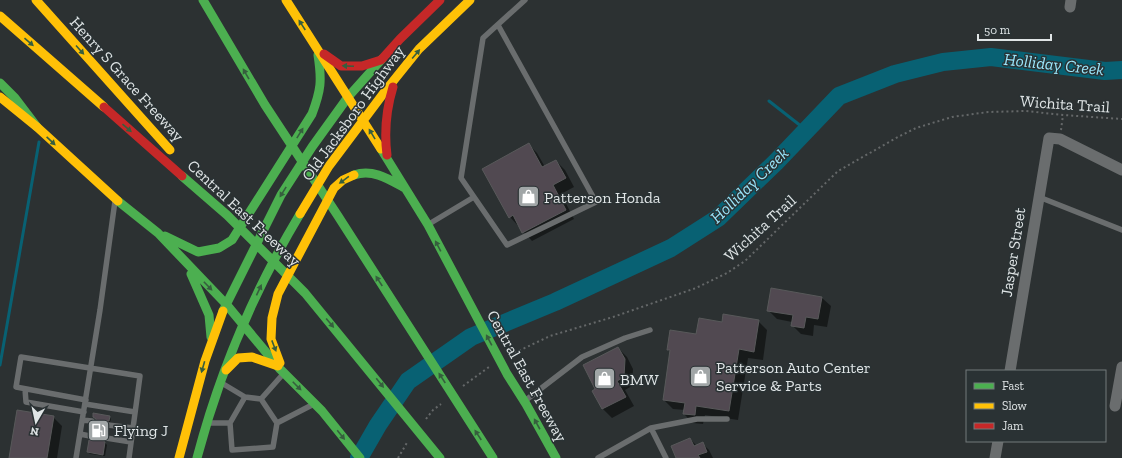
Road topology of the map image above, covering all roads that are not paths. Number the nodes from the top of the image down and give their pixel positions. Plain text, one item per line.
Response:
1 (36, 0) edge
2 (203, 0) edge
3 (286, 0) edge
4 (440, 0) edge
5 (470, 0) edge
6 (525, 0) edge
7 (199, 10) dead end
8 (0, 16) edge
9 (498, 25) junction
10 (228, 42) junction
11 (318, 50) junction
12 (381, 60) junction
13 (395, 78) junction
14 (0, 83) edge
15 (0, 97) edge
16 (348, 97) junction
17 (363, 120) junction
18 (37, 127) junction
19 (388, 160) junction
20 (1122, 170) edge
21 (404, 188) junction
22 (474, 197) junction
23 (1039, 197) junction
24 (116, 199) junction
25 (227, 215) junction
26 (428, 225) junction
27 (1122, 230) edge
28 (158, 233) junction
29 (186, 263) junction
30 (226, 304) junction
31 (244, 325) junction
32 (650, 330) dead end
33 (211, 342) junction
34 (1122, 367) edge
35 (91, 368) junction
36 (281, 370) junction
37 (1010, 370) edge
38 (224, 371) junction
39 (220, 382) junction
40 (25, 389) junction
41 (245, 397) junction
42 (261, 399) junction
43 (85, 402) junction
44 (525, 402) junction
45 (314, 404) junction
46 (1114, 405) edge
47 (84, 412) junction
48 (135, 412) junction
49 (82, 420) junction
50 (727, 420) dead end
51 (92, 421) dead end
52 (206, 423) junction
53 (230, 423) junction
54 (277, 423) junction
55 (108, 424) dead end
56 (133, 428) junction
57 (651, 428) junction
58 (80, 434) junction
59 (90, 436) dead end
60 (106, 438) dead end
61 (131, 442) junction
62 (998, 442) edge
63 (76, 458) edge
64 (129, 458) edge
65 (179, 458) edge
66 (196, 458) edge
67 (360, 458) edge
68 (440, 458) edge
69 (493, 458) edge
70 (556, 458) edge
71 (598, 458) edge
72 (666, 458) edge
73 (995, 458) edge

1 -> 25 main road, Henry S Grace Freeway
2 - 10 main road
11 -> 3 main road, Central East Freeway
4 - 12 main road, Old Jacksboro Highway
13 -> 5 main road, Old Jacksboro Highway
6 - 9 lane
7 - 10 main road
8 -> 25 main road, Central East Freeway
9 - 22 lane
9 - 22 lane
69 -> 10 main road
12 -> 11 main road
11 - 16 main road, Central East Freeway
28 -> 11 main road
12 - 16 main road, Old Jacksboro Highway
13 - 17 main road, Old Jacksboro Highway
13 - 19 main road
14 - 18 main road
15 - 18 main road
16 - 17 main road, Central East Freeway
16 -> 30 main road, Old Jacksboro Highway
19 -> 17 main road, Central East Freeway
31 -> 17 main road, Old Jacksboro Highway
18 -> 24 main road
19 - 21 main road, Central East Freeway
20 - 23 street, Jasper Street
21 - 26 main road, Central East Freeway
21 -> 36 main road
22 - 26 lane
23 - 27 lane
23 - 37 street, Jasper Street
24 - 28 main road
24 - 35 lane
25 -> 68 main road, Central East Freeway
44 -> 26 main road, Central East Freeway
28 - 29 main road
29 -> 30 main road
29 - 33 main road
30 - 31 main road
30 - 33 main road, Old Jacksboro Highway
31 - 36 main road
31 - 38 main road, Old Jacksboro Highway
32 - 44 lane
33 -> 65 main road, Old Jacksboro Highway
34 - 46 street
35 - 40 lane
35 - 43 lane
35 - 48 lane
36 - 38 main road
36 - 42 lane
36 -> 45 main road
38 - 39 main road, Old Jacksboro Highway
39 - 41 lane
39 - 52 main road, Old Jacksboro Highway
40 - 43 lane
40 - 47 lane
41 - 42 lane
41 - 53 lane
42 - 54 lane
43 - 47 lane
43 - 48 lane
70 -> 44 main road, Central East Freeway
45 - 54 lane
45 -> 67 main road
47 - 49 lane
48 - 56 lane
49 - 51 lane
49 - 58 lane
50 - 57 lane
52 - 53 lane
52 - 66 main road, Old Jacksboro Highway
53 - 54 lane
55 - 56 lane
56 - 61 lane
57 - 71 lane
57 - 72 lane
58 - 59 lane
58 - 63 lane
60 - 61 lane
61 - 64 lane
62 - 73 street

